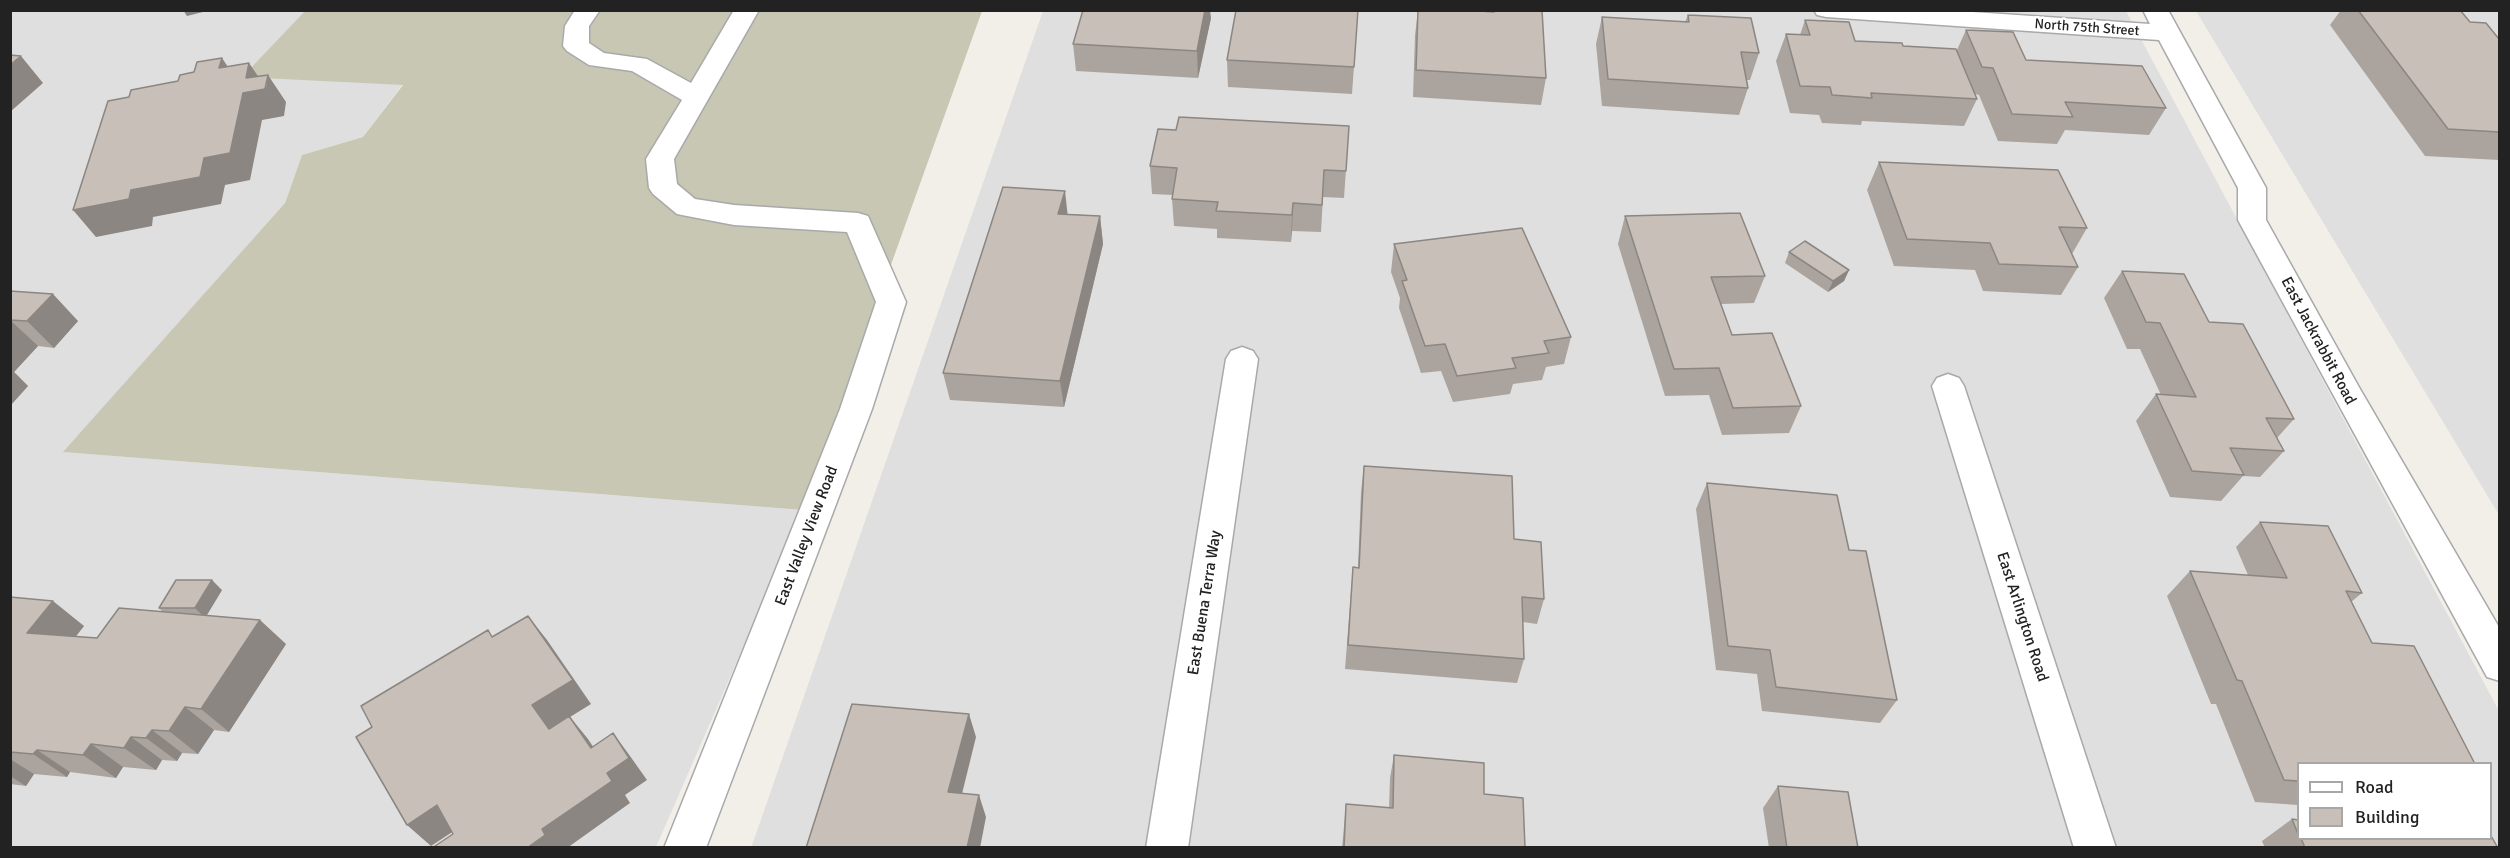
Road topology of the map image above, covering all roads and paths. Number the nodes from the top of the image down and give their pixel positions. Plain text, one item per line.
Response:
1 (588, 10) edge
2 (747, 10) edge
3 (1826, 10) edge
4 (1884, 12) edge
5 (2162, 22) edge
6 (696, 97) junction
7 (1242, 359) dead end
8 (1948, 386) dead end
9 (2499, 665) edge
10 (686, 848) edge
11 (1167, 848) edge
12 (2095, 848) edge

1 - 6 street
2 - 6 street
3 - 4 street, North 75th Street
4 - 5 street, North 75th Street
5 - 9 street, East Jackrabbit Road
6 - 10 street, East Valley View Road
7 - 11 street, East Buena Terra Way
8 - 12 street, East Arlington Road

